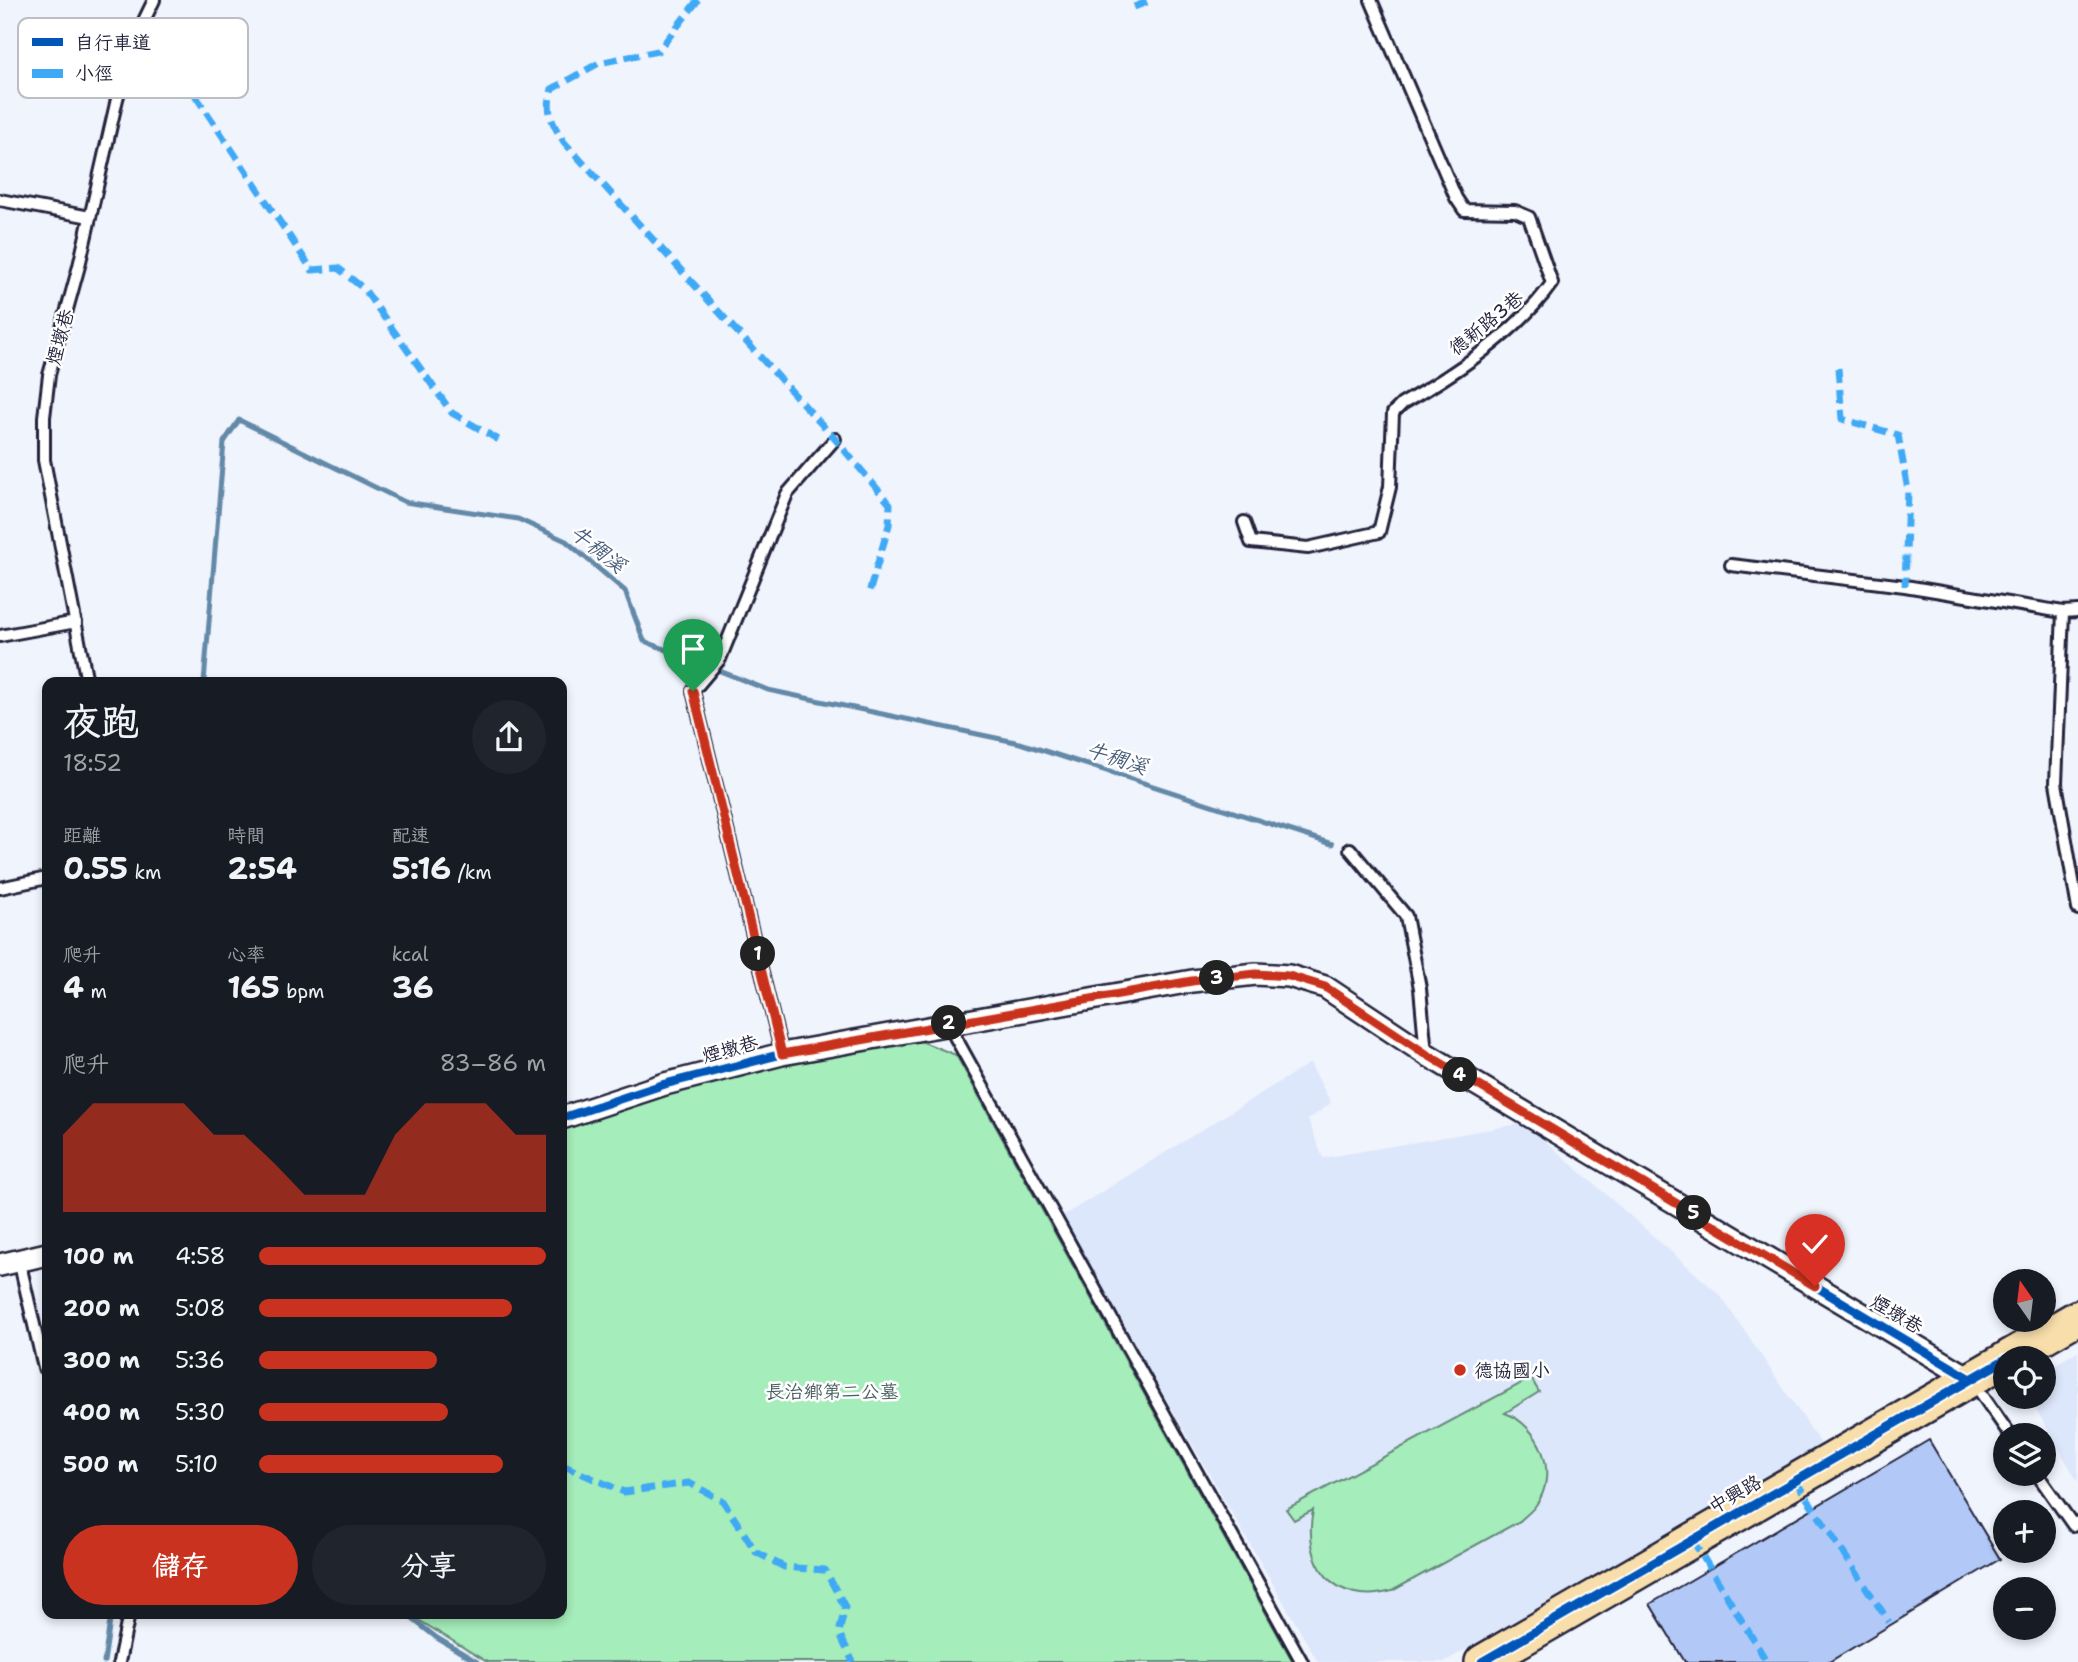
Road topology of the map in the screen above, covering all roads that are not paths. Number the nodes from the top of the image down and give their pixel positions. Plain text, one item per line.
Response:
1 (154, 0) edge
2 (1371, 0) edge
3 (146, 18) edge
4 (118, 98) edge
5 (0, 200) edge
6 (90, 217) junction
7 (835, 439) dead end
8 (1244, 522) dead end
9 (1731, 565) dead end
10 (2078, 611) edge
11 (2063, 612) junction
12 (76, 622) junction
13 (0, 636) edge
14 (86, 677) edge
15 (1350, 849) dead end
16 (42, 879) edge
17 (0, 888) edge
18 (2078, 909) edge
19 (948, 1024) junction
20 (782, 1054) junction
21 (1426, 1054) junction
22 (567, 1116) edge
23 (42, 1255) edge
24 (9, 1262) edge
25 (2078, 1317) edge
26 (2027, 1346) edge
27 (42, 1362) edge
28 (1993, 1366) edge
29 (1971, 1379) junction
30 (2002, 1423) edge
31 (2045, 1486) edge
32 (2078, 1522) edge
33 (128, 1619) edge
34 (119, 1662) edge
35 (1302, 1662) edge
36 (1482, 1662) edge

1 - 3 lane, 煙墩巷
2 - 8 lane, 德新路3巷
4 - 6 lane, 煙墩巷
5 - 6 lane
6 - 12 lane, 煙墩巷
7 - 20 lane
9 - 11 lane
10 - 11 lane
11 - 18 lane
12 - 13 lane
12 - 14 lane, 煙墩巷
15 - 21 lane
16 - 17 lane
19 - 20 street, 煙墩巷
19 - 21 street, 煙墩巷
19 - 35 lane
20 - 22 street, 煙墩巷
21 - 29 street, 煙墩巷
23 - 24 street
24 - 27 lane
25 - 26 main road, 中興路
28 - 29 main road, 中興路
29 - 30 lane
29 - 36 main road, 中興路
31 - 32 lane
33 - 34 lane

